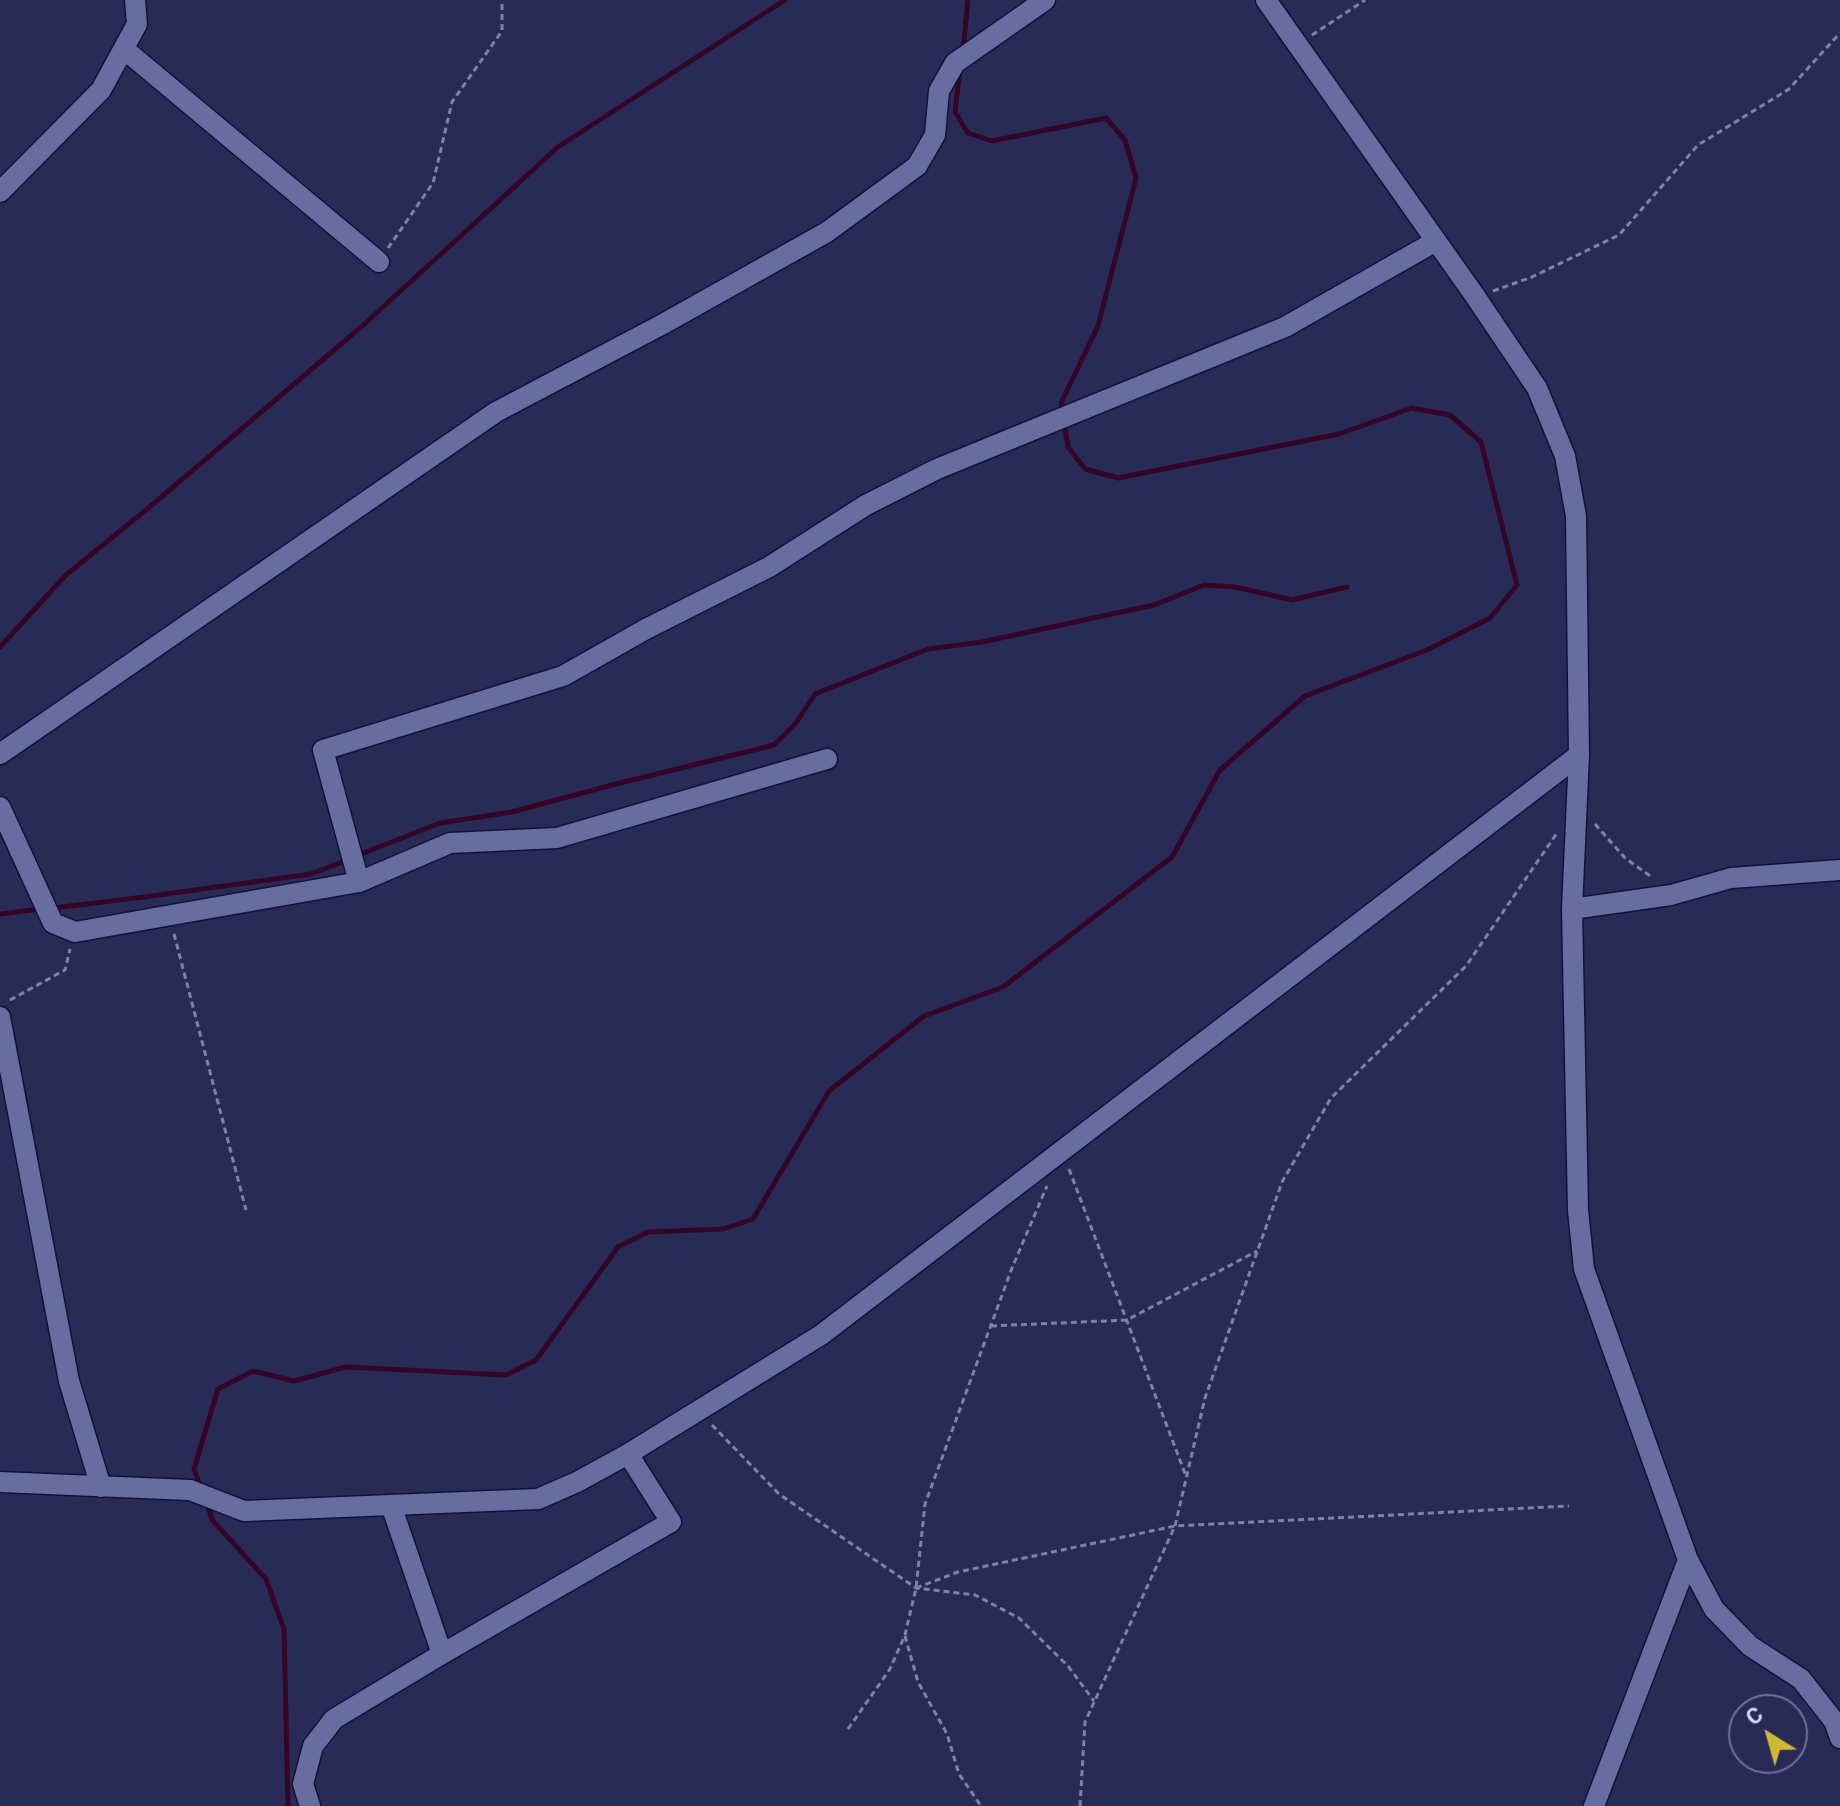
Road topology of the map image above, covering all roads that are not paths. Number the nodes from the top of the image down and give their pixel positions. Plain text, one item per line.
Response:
1 (135, 0) edge
2 (1045, 0) edge
3 (1266, 0) edge
4 (124, 49) junction
5 (0, 192) edge
6 (1436, 241) junction
7 (379, 262) road end
8 (0, 754) edge
9 (1579, 755) junction
10 (827, 759) dead end
11 (0, 807) edge
12 (1840, 870) edge
13 (359, 882) junction
14 (1572, 909) junction
15 (0, 1017) edge
16 (628, 1454) junction
17 (101, 1487) junction
18 (2, 1488) edge
19 (391, 1505) junction
20 (1688, 1560) junction
21 (442, 1654) junction
22 (1838, 1725) edge
23 (310, 1806) edge
24 (1594, 1806) edge

1 - 4 street
2 - 8 street
3 - 6 street
4 - 5 street
4 - 7 street
6 - 9 street
6 - 13 street
9 - 14 street
9 - 16 street
10 - 13 street
11 - 13 street
12 - 14 street
14 - 20 street
15 - 17 street
16 - 19 street
16 - 21 street
17 - 18 street
17 - 19 street
19 - 21 street
20 - 22 street
20 - 24 street
21 - 23 street

